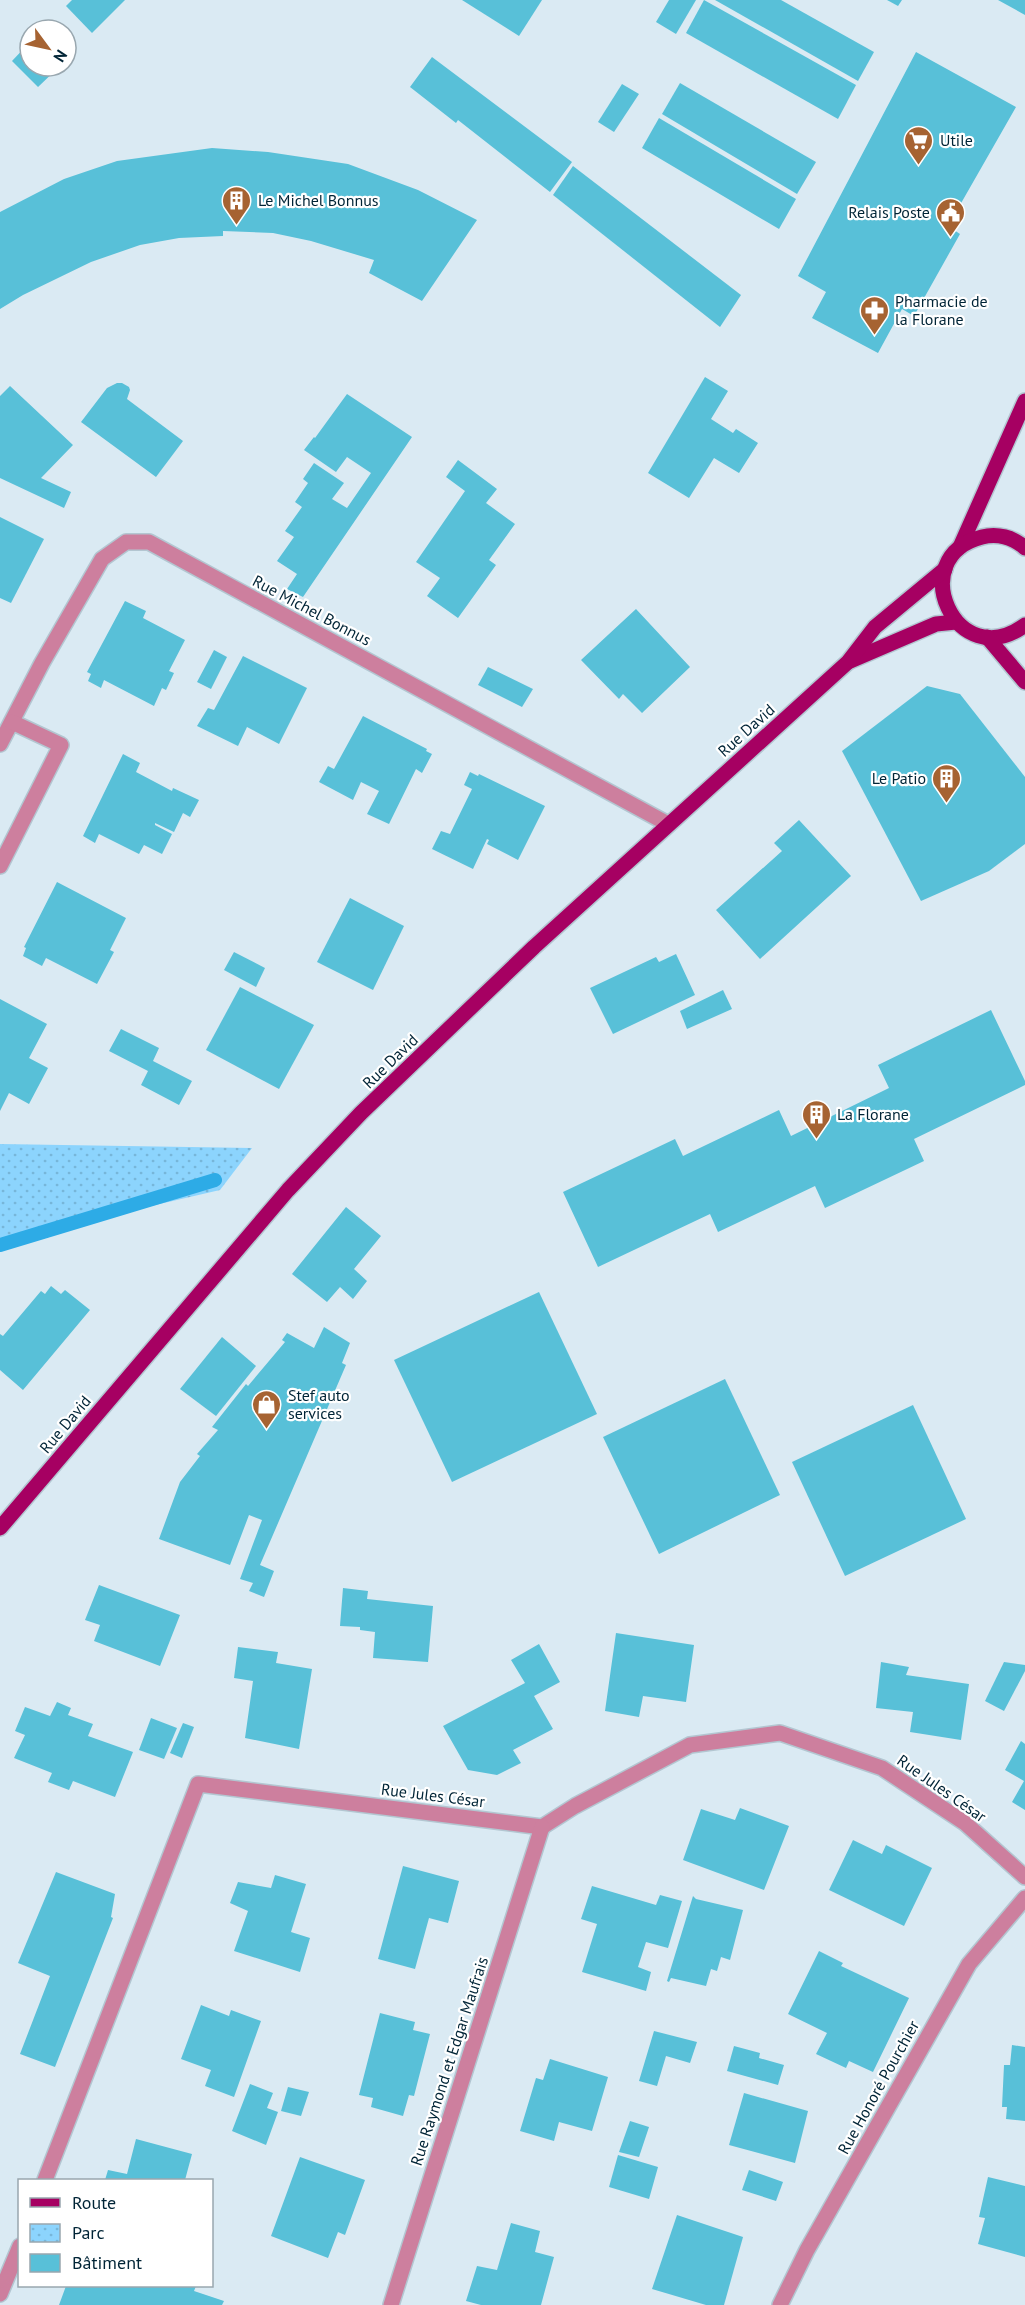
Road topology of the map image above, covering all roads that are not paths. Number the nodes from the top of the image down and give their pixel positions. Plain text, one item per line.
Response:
1 (1025, 401) edge
2 (960, 547) junction
3 (1025, 548) edge
4 (945, 569) junction
5 (956, 622) junction
6 (1025, 625) edge
7 (987, 637) junction
8 (848, 662) junction
9 (1025, 682) edge
10 (12, 722) junction
11 (0, 744) edge
12 (668, 824) junction
13 (0, 866) edge
14 (0, 1528) edge
15 (542, 1827) junction
16 (1025, 1877) edge
17 (1025, 1898) edge
18 (46, 2179) edge
19 (18, 2251) edge
20 (0, 2294) edge
21 (391, 2305) edge
22 (780, 2305) edge

1 - 2 main road
2 - 3 main road
2 - 4 main road, Rue David
4 - 5 main road
4 - 8 main road, Rue David
5 - 7 main road
5 - 8 main road, Rue David
6 - 7 main road
7 - 9 main road
8 - 12 main road, Rue David
10 - 11 street, Rue Michel Bonnus
10 - 12 street, Rue Michel Bonnus
10 - 13 street
12 - 14 main road, Rue David
15 - 16 street, Rue Jules César
15 - 18 street, Rue Jules César
15 - 21 street, Rue Raymond et Edgar Maufrais
17 - 22 street, Rue Honoré Pourchier
19 - 20 street

